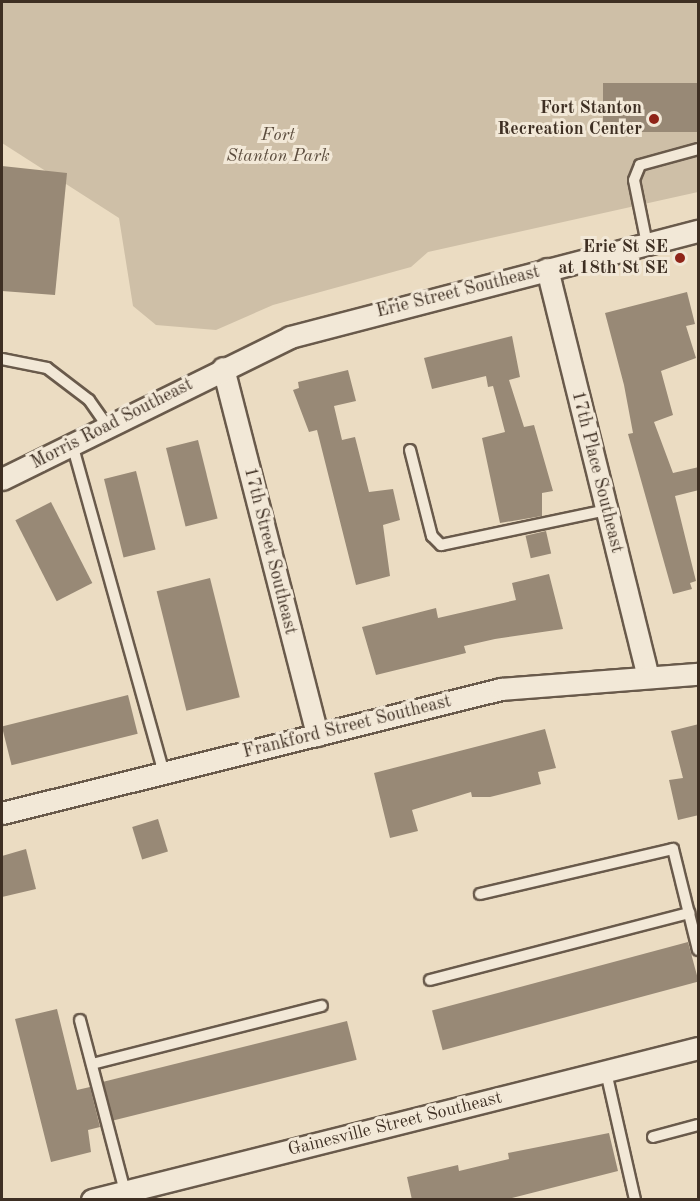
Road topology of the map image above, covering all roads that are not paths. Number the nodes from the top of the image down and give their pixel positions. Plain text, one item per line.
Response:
1 (699, 149) edge
2 (699, 231) edge
3 (647, 244) junction
4 (547, 269) junction
5 (2, 359) edge
6 (223, 368) junction
7 (107, 426) junction
8 (72, 444) junction
9 (410, 450) dead end
10 (2, 479) edge
11 (607, 510) junction
12 (699, 674) edge
13 (648, 676) junction
14 (317, 735) junction
15 (164, 773) junction
16 (2, 813) edge
17 (480, 894) dead end
18 (690, 913) junction
19 (699, 950) edge
20 (430, 980) dead end
21 (322, 1006) dead end
22 (80, 1020) dead end
23 (699, 1048) edge
24 (92, 1064) junction
25 (606, 1072) junction
26 (699, 1125) edge
27 (653, 1137) dead end
28 (125, 1191) junction
29 (92, 1200) edge
30 (635, 1200) edge

1 - 3 lane
2 - 3 street, Erie Street Southeast
3 - 4 street, Erie Street Southeast
4 - 6 street, Erie Street Southeast
4 - 11 street, 17th Place Southeast
5 - 7 lane
6 - 7 street, Morris Road Southeast
6 - 14 street, 17th Street Southeast
7 - 8 street, Morris Road Southeast
8 - 10 street, Morris Road Southeast
8 - 15 lane
9 - 11 lane
11 - 13 street, 17th Place Southeast
12 - 13 street, Frankford Street Southeast
13 - 14 street, Frankford Street Southeast
14 - 15 street, Frankford Street Southeast
15 - 16 street, Frankford Street Southeast
17 - 18 lane
18 - 19 lane
18 - 20 lane
21 - 24 lane
22 - 24 lane
23 - 25 street, Gainesville Street Southeast
24 - 28 lane
25 - 28 street, Gainesville Street Southeast
25 - 30 lane
26 - 27 lane
28 - 29 street, Gainesville Street Southeast

